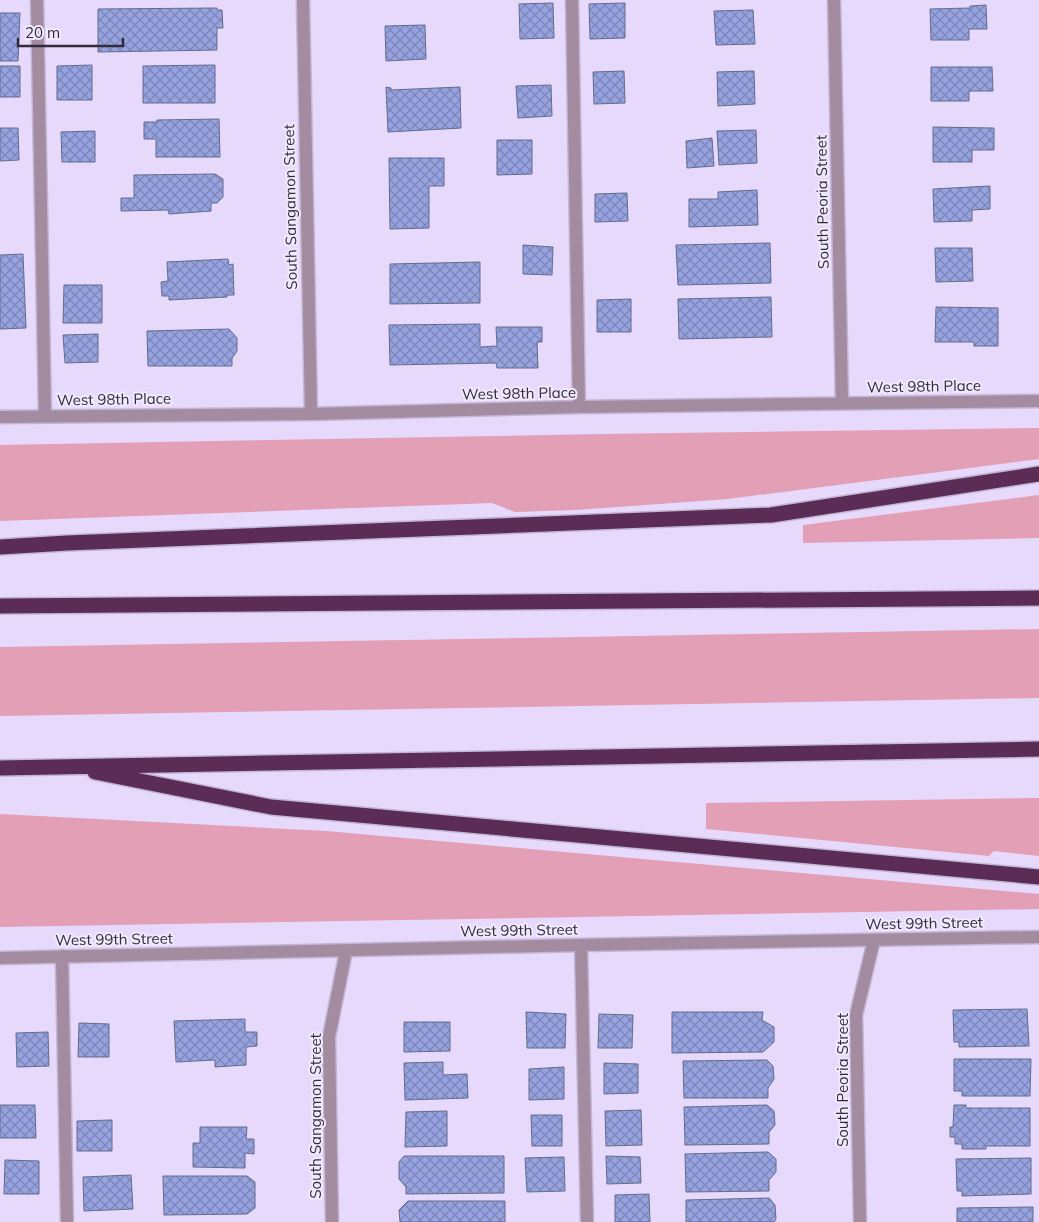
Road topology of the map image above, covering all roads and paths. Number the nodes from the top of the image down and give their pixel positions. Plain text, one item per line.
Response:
1 (37, 0) edge
2 (303, 0) edge
3 (572, 0) edge
4 (834, 0) edge
5 (1039, 401) edge
6 (842, 403) junction
7 (580, 407) junction
8 (311, 414) junction
9 (46, 416) junction
10 (0, 417) edge
11 (1039, 474) edge
12 (0, 547) edge
13 (1039, 598) edge
14 (0, 606) edge
15 (1039, 749) edge
16 (67, 766) junction
17 (0, 768) edge
18 (1039, 877) edge
19 (1039, 937) edge
20 (874, 940) junction
21 (581, 945) junction
22 (346, 950) junction
23 (62, 956) junction
24 (0, 958) edge
25 (67, 1222) edge
26 (332, 1222) edge
27 (587, 1222) edge
28 (860, 1222) edge

1 - 9 street
2 - 8 street, South Sangamon Street
3 - 7 street
4 - 6 street, South Peoria Street
5 - 6 street, West 98th Place
6 - 7 street, West 98th Place
7 - 8 street, West 98th Place
8 - 9 street, West 98th Place
9 - 10 street, West 98th Place
11 - 12 highway
13 - 14 highway
15 - 16 highway
16 - 17 highway
16 - 18 highway
19 - 20 street, West 99th Street
20 - 21 street, West 99th Street
20 - 28 street, South Peoria Street
21 - 22 street, West 99th Street
21 - 27 street
22 - 23 street, West 99th Street
22 - 26 street, South Sangamon Street
23 - 24 street, West 99th Street
23 - 25 street

